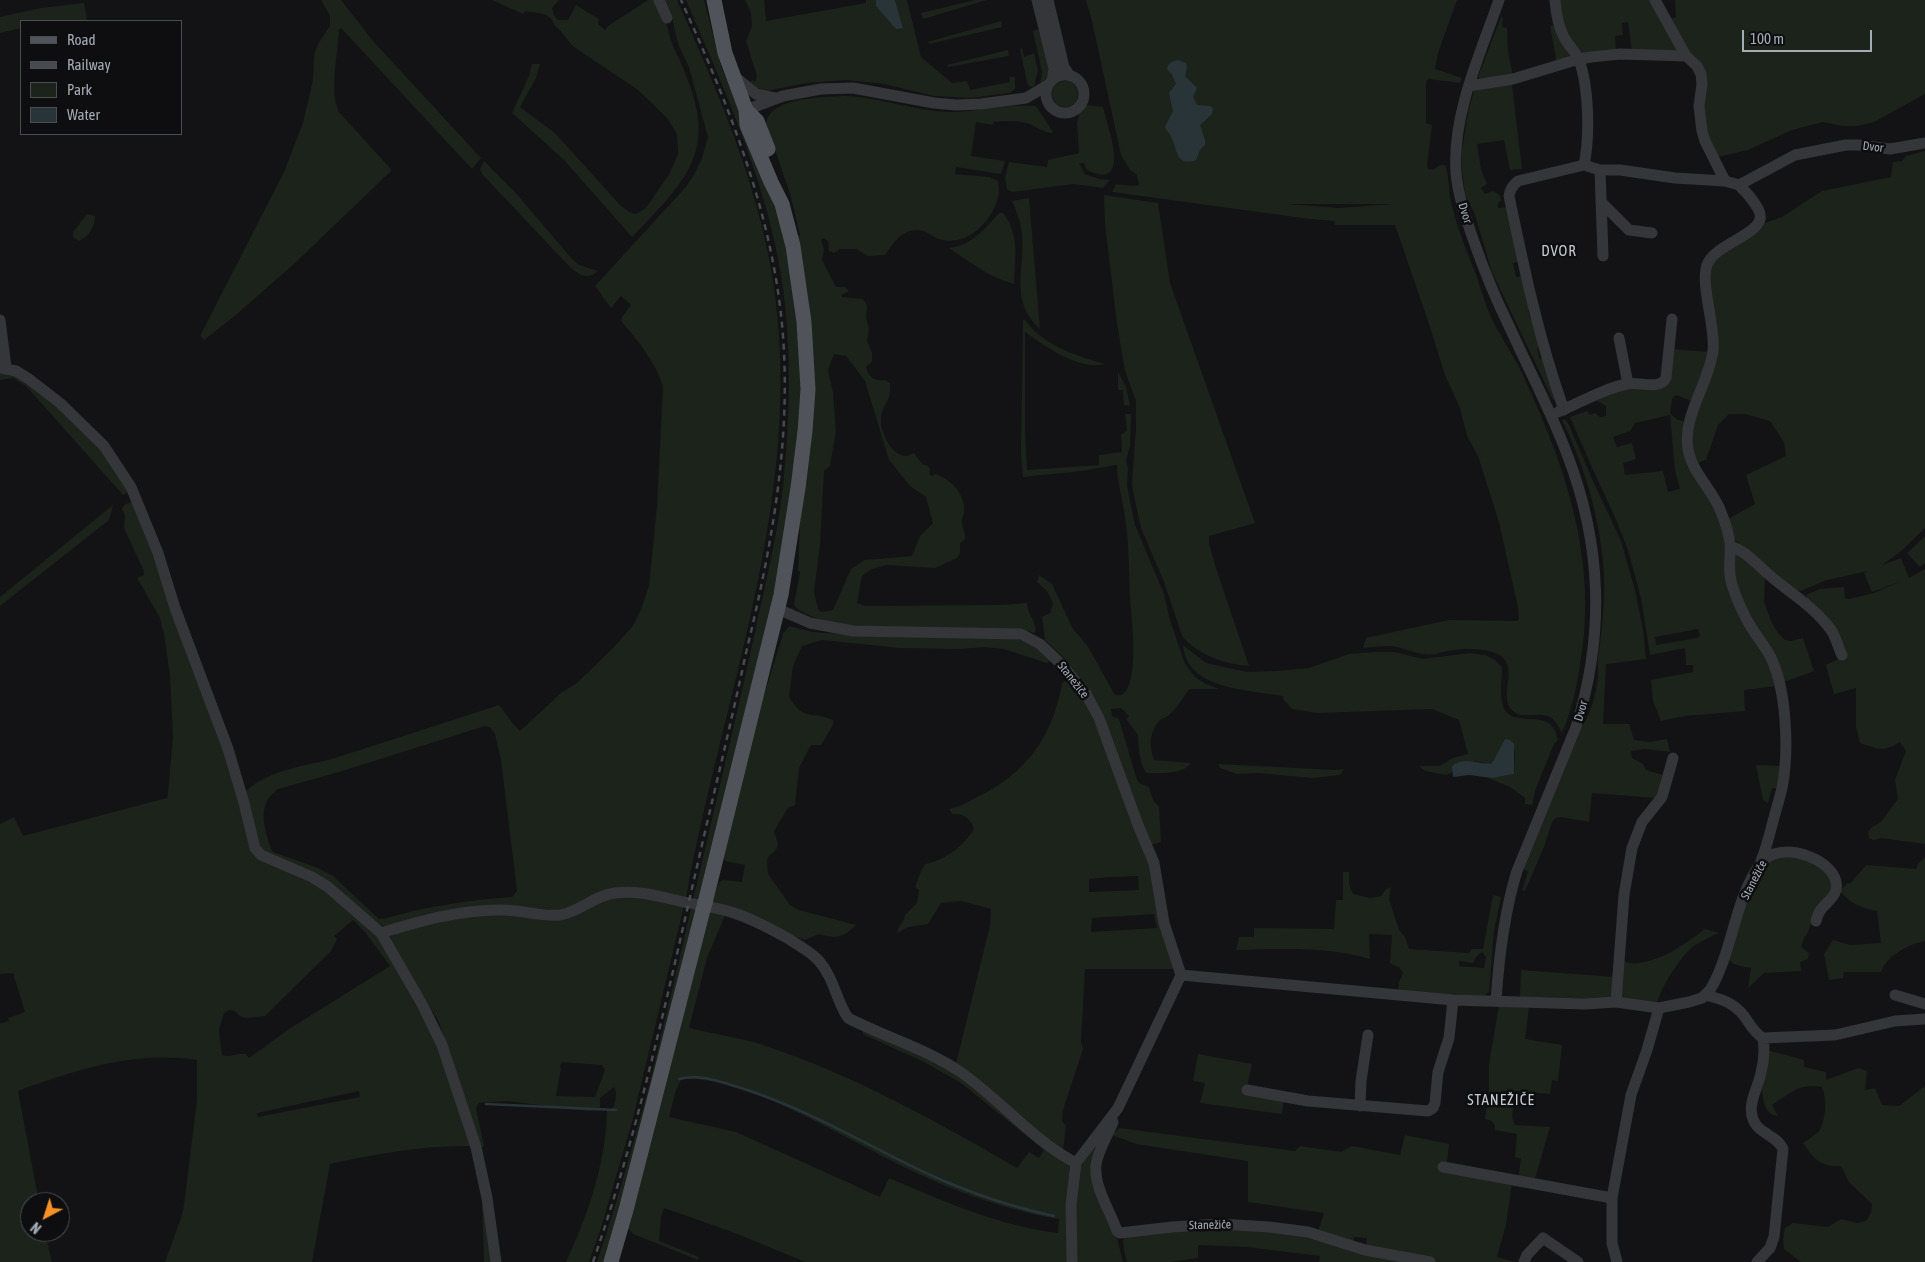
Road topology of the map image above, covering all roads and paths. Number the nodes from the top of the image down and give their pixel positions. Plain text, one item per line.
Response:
1 (659, 0) edge
2 (714, 0) edge
3 (1037, 0) edge
4 (1048, 0) edge
5 (1499, 0) edge
6 (1555, 0) edge
7 (1655, 0) edge
8 (667, 18) dead end
9 (1686, 56) junction
10 (1579, 59) junction
11 (732, 74) junction
12 (1070, 76) junction
13 (1050, 82) junction
14 (1469, 86) junction
15 (775, 98) junction
16 (1026, 98) junction
17 (1050, 106) junction
18 (746, 110) junction
19 (1925, 143) edge
20 (1584, 165) junction
21 (1600, 170) junction
22 (1725, 181) junction
23 (1739, 185) junction
24 (1601, 202) junction
25 (1652, 233) dead end
26 (1603, 256) dead end
27 (0, 320) edge
28 (1672, 320) dead end
29 (1619, 338) dead end
30 (3, 368) edge
31 (1628, 384) junction
32 (1564, 410) junction
33 (1551, 415) junction
34 (1730, 546) junction
35 (778, 609) junction
36 (1842, 655) dead end
37 (1673, 758) dead end
38 (1759, 865) junction
39 (1816, 922) dead end
40 (381, 933) junction
41 (1181, 975) junction
42 (1706, 995) junction
43 (1895, 995) dead end
44 (1454, 1000) junction
45 (1496, 1000) junction
46 (1616, 1002) junction
47 (1925, 1004) edge
48 (1659, 1008) junction
49 (1925, 1019) edge
50 (1368, 1035) dead end
51 (1763, 1038) junction
52 (1247, 1090) dead end
53 (1360, 1106) junction
54 (1118, 1108) junction
55 (1076, 1163) junction
56 (1443, 1167) dead end
57 (1612, 1198) junction
58 (496, 1262) edge
59 (611, 1262) edge
60 (1072, 1262) edge
61 (1430, 1262) edge
62 (1524, 1262) edge
63 (1578, 1262) edge
64 (1617, 1262) edge
65 (1757, 1262) edge

1 - 8 street
2 - 11 main road
3 - 13 street
4 - 12 street
5 - 14 street, Dvor
6 - 10 street
7 - 9 street
9 - 10 street
9 - 22 street
10 - 14 street
10 - 20 street
11 - 15 street
11 - 18 main road
12 - 13 street
12 - 17 street
13 - 16 street
13 - 17 street
14 - 33 street, Dvor
15 - 16 street
15 - 18 street
16 - 17 street
18 - 35 main road
19 - 23 street, Dvor
20 - 21 street
20 - 32 street
21 - 22 street
21 - 24 street
22 - 23 street
23 - 34 street
24 - 25 street
24 - 26 street
27 - 30 street
28 - 31 street
29 - 31 street
30 - 40 street
31 - 32 street
32 - 33 street
33 - 45 street, Dvor
34 - 36 street
34 - 38 street
35 - 41 street, Stanežiče
35 - 59 main road
37 - 46 street
38 - 39 street, Stanežiče
38 - 42 street, Stanežiče
40 - 55 street
40 - 58 street
41 - 44 street
41 - 54 street, Stanežiče
42 - 48 street
42 - 51 street
43 - 47 street
44 - 45 street
44 - 53 street
45 - 46 street
46 - 48 street
48 - 57 street
49 - 51 street
50 - 53 street
51 - 65 street
52 - 53 street
54 - 55 street, Stanežiče
54 - 61 street, Stanežiče
55 - 60 street
56 - 57 street
57 - 64 street
62 - 63 street

